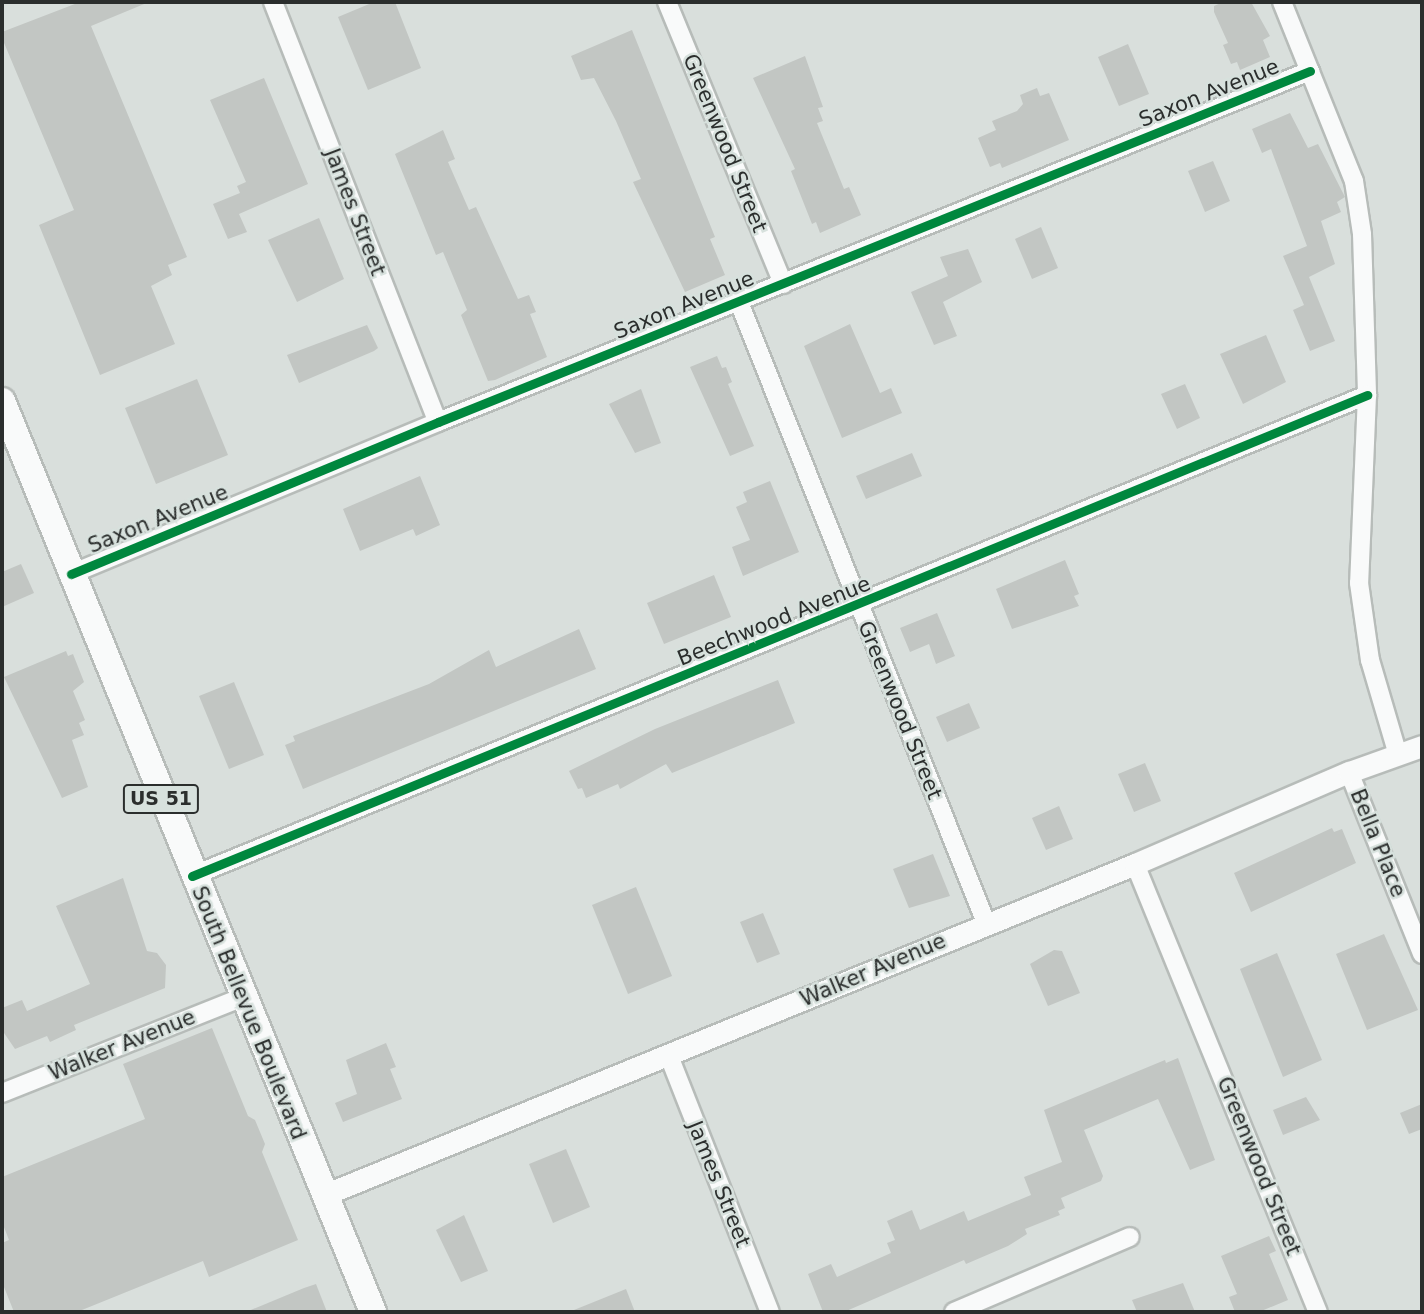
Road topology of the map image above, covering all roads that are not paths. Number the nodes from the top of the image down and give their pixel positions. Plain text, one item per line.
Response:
1 (273, 2) edge
2 (667, 2) edge
3 (1282, 2) edge
4 (1310, 71) junction
5 (783, 284) junction
6 (739, 302) junction
7 (1367, 395) junction
8 (2, 401) edge
9 (438, 422) junction
10 (71, 574) junction
11 (858, 605) junction
12 (1422, 746) edge
13 (1398, 755) junction
14 (1349, 772) junction
15 (1135, 864) junction
16 (192, 876) junction
17 (986, 923) junction
18 (1422, 954) edge
19 (243, 997) junction
20 (669, 1056) junction
21 (2, 1093) edge
22 (324, 1195) junction
23 (1130, 1237) dead end
24 (373, 1312) edge
25 (770, 1312) edge
26 (954, 1312) edge
27 (1318, 1312) edge

1 - 9 street, James Street
2 - 5 street, Greenwood Street
3 - 4 street
4 - 5 street, Saxon Avenue
4 - 7 street
5 - 6 street, Saxon Avenue
6 - 9 street, Saxon Avenue
6 - 11 street, Greenwood Street
7 - 11 street, Beechwood Avenue
7 - 13 street
8 - 10 main road, South Bellevue Boulevard / US 51
9 - 10 street, Saxon Avenue
10 - 16 main road, South Bellevue Boulevard / US 51
11 - 16 street, Beechwood Avenue
11 - 17 street, Greenwood Street
12 - 13 street, Walker Avenue
13 - 14 street, Walker Avenue
14 - 15 street, Walker Avenue
14 - 18 street, Bella Place
15 - 17 street, Walker Avenue
15 - 27 street, Greenwood Street
16 - 19 main road, South Bellevue Boulevard / US 51
17 - 20 street, Walker Avenue
19 - 21 street, Walker Avenue
19 - 22 main road, South Bellevue Boulevard / US 51
20 - 22 street, Walker Avenue
20 - 25 street, James Street
22 - 24 main road, South Bellevue Boulevard / US 51
23 - 26 street

